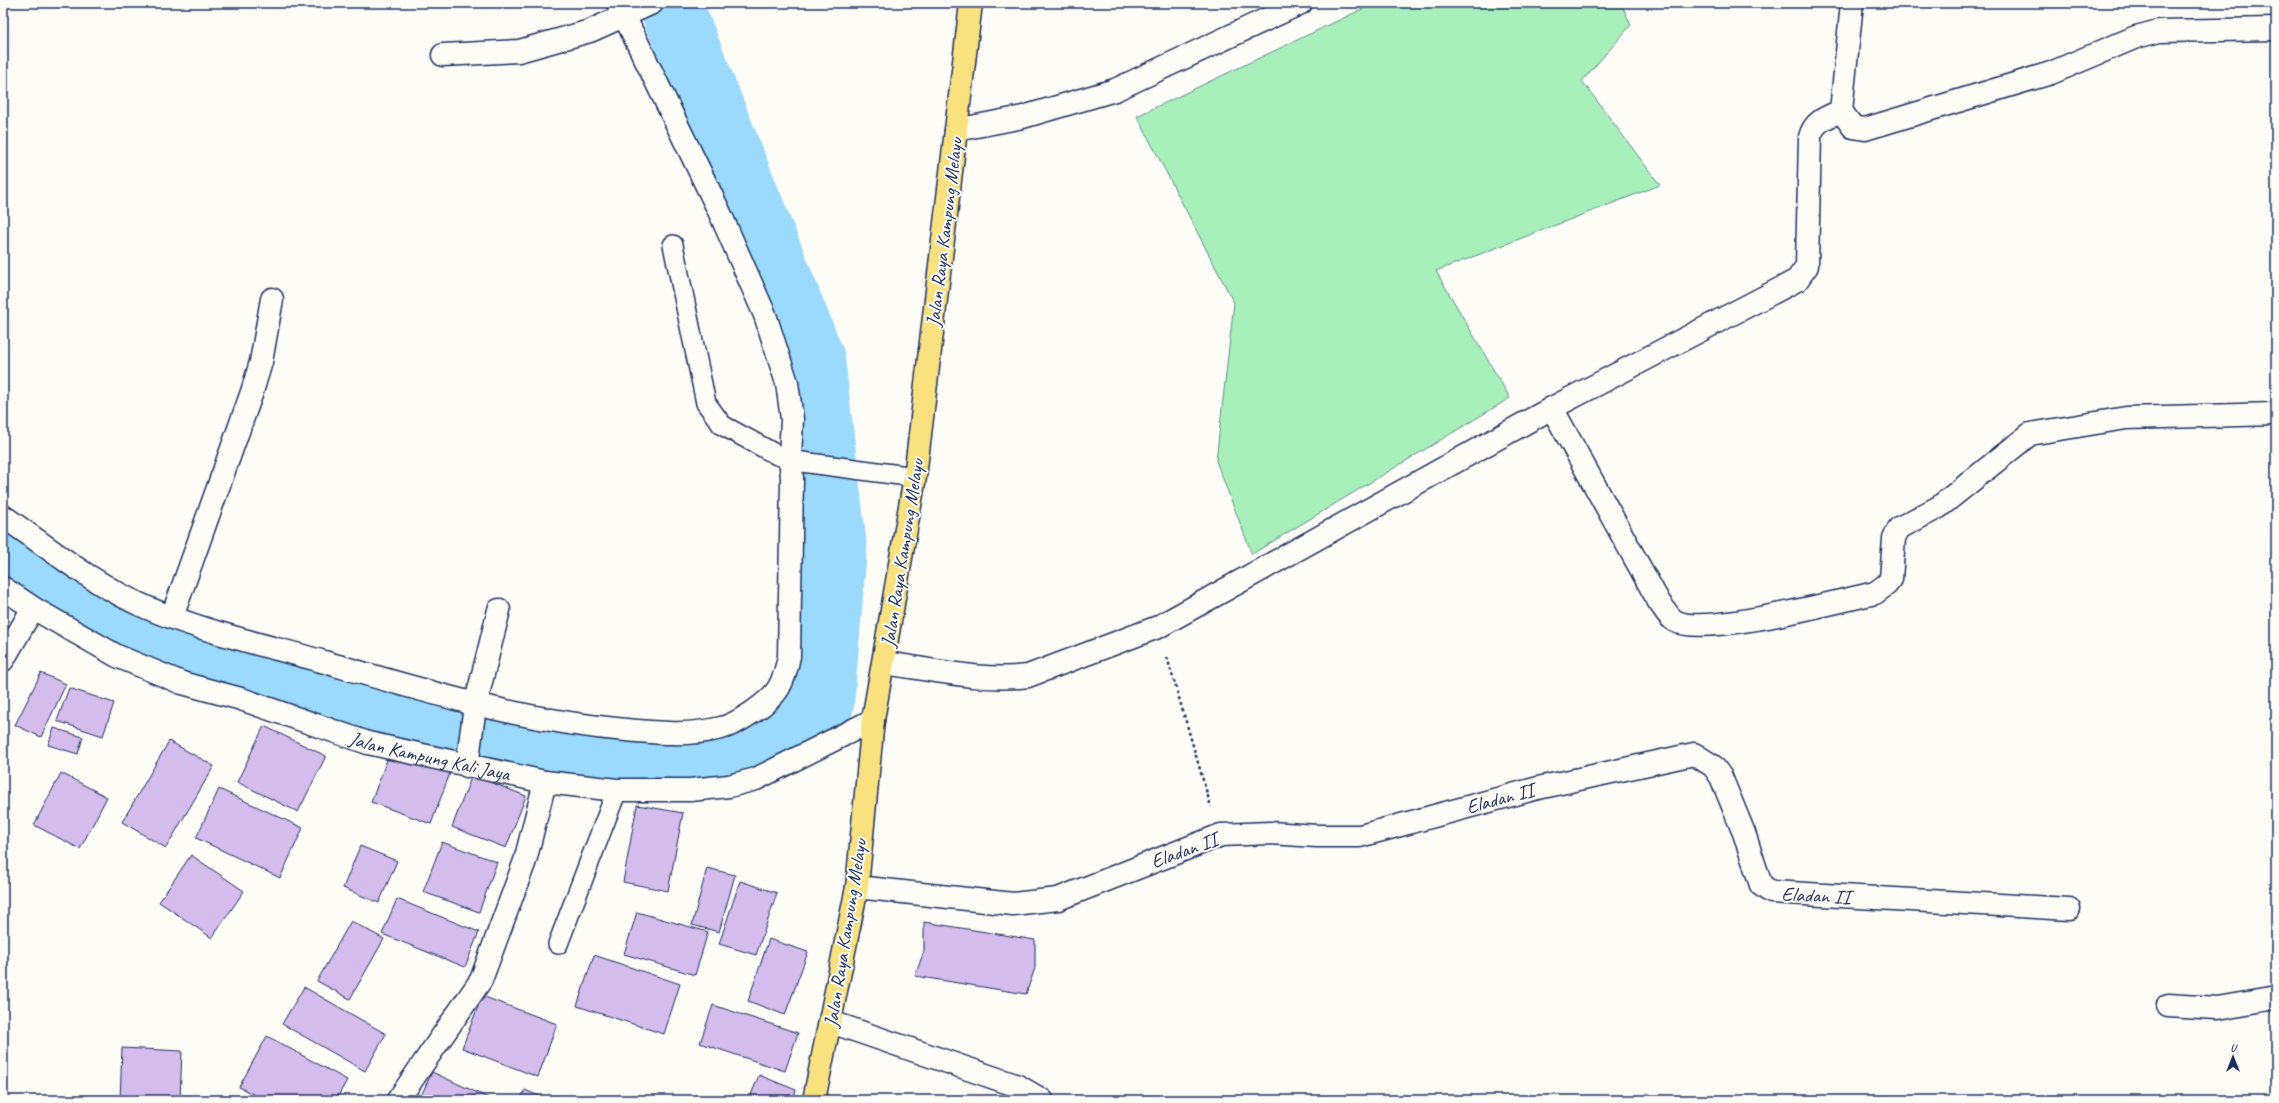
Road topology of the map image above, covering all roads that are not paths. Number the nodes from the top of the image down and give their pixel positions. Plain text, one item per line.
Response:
1 (971, 3) edge
2 (1302, 3) edge
3 (1852, 3) edge
4 (632, 8) edge
5 (2276, 29) edge
6 (443, 55) dead end
7 (1841, 111) junction
8 (956, 130) junction
9 (673, 244) dead end
10 (272, 299) dead end
11 (1552, 408) junction
12 (2276, 414) edge
13 (796, 460) junction
14 (915, 476) junction
15 (3, 516) edge
16 (3, 588) edge
17 (33, 608) junction
18 (499, 610) dead end
19 (172, 617) junction
20 (3, 660) edge
21 (884, 663) junction
22 (474, 710) junction
23 (873, 720) junction
24 (467, 766) junction
25 (545, 782) junction
26 (617, 790) junction
27 (857, 887) junction
28 (2069, 909) dead end
29 (558, 944) dead end
30 (2276, 998) edge
31 (2168, 1005) dead end
32 (831, 1022) junction
33 (398, 1100) edge
34 (814, 1100) edge
35 (1042, 1100) edge

1 - 8 main road, Jalan Raya Kampung Melayu
2 - 8 street
3 - 7 street
4 - 6 street
4 - 13 street
5 - 7 street
7 - 11 street
8 - 14 main road, Jalan Raya Kampung Melayu
9 - 13 lane
10 - 19 street
11 - 12 street
11 - 21 street
13 - 14 lane
13 - 22 street
14 - 21 main road, Jalan Raya Kampung Melayu
15 - 19 street
16 - 17 street, Jalan Kampung Kali Jaya
17 - 20 street
17 - 24 street, Jalan Kampung Kali Jaya
18 - 22 street
19 - 22 street
21 - 23 main road, Jalan Raya Kampung Melayu
22 - 24 street
23 - 26 street, Jalan Kampung Kali Jaya
23 - 27 main road, Jalan Raya Kampung Melayu
24 - 25 street, Jalan Kampung Kali Jaya
25 - 26 street, Jalan Kampung Kali Jaya
25 - 33 street
26 - 29 lane
27 - 28 street, Eladan II
27 - 32 main road, Jalan Raya Kampung Melayu
30 - 31 street
32 - 34 main road, Jalan Raya Kampung Melayu
32 - 35 street

